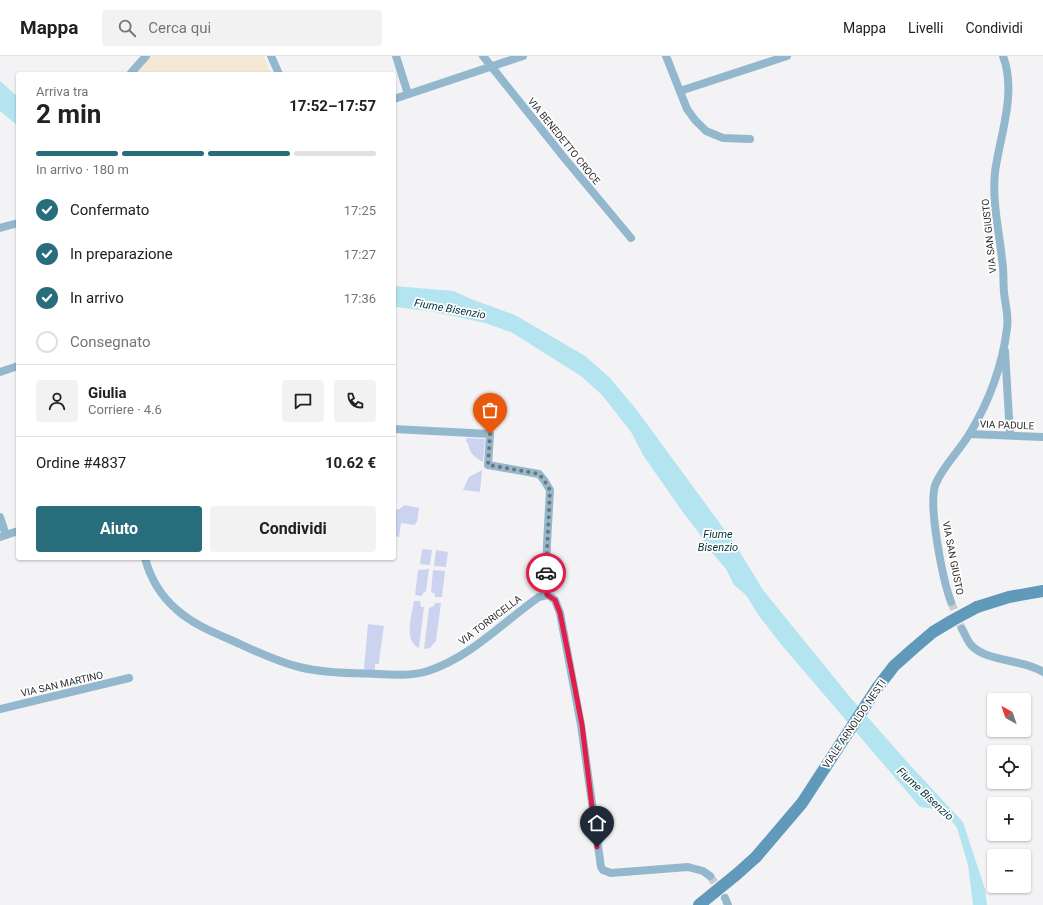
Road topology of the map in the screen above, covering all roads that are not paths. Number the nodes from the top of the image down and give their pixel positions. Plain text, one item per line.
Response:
1 (146, 56) edge
2 (271, 56) edge
3 (396, 56) edge
4 (483, 56) edge
5 (523, 56) edge
6 (666, 56) edge
7 (787, 56) edge
8 (1003, 56) edge
9 (491, 66) junction
10 (132, 72) edge
11 (278, 72) edge
12 (680, 91) junction
13 (408, 94) junction
14 (396, 98) edge
15 (750, 138) dead end
16 (16, 224) edge
17 (0, 228) edge
18 (631, 238) dead end
19 (1005, 344) junction
20 (16, 367) edge
21 (0, 372) edge
22 (396, 429) edge
23 (970, 434) junction
24 (1010, 435) junction
25 (1043, 437) edge
26 (0, 517) edge
27 (16, 532) edge
28 (3, 536) edge
29 (146, 560) edge
30 (1043, 591) edge
31 (547, 595) junction
32 (951, 602) tunnel mouth
33 (962, 629) tunnel mouth
34 (1043, 672) edge
35 (129, 678) dead end
36 (0, 709) edge
37 (710, 876) tunnel mouth
38 (699, 905) edge

1 - 10 street
2 - 11 street
3 - 13 street
4 - 9 street, VIA BENEDETTO CROCE
5 - 9 street
6 - 12 street
7 - 12 street
8 - 19 street, VIA SAN GIUSTO
9 - 13 street
9 - 18 street, VIA BENEDETTO CROCE
12 - 15 street
13 - 14 street
16 - 17 street
19 - 23 street, VIA SAN GIUSTO
19 - 24 street, VIA SAN GIUSTO
20 - 21 street
22 - 31 street
23 - 24 street, VIA PADULE
23 - 32 street, VIA SAN GIUSTO
24 - 25 street, VIA PADULE
26 - 28 street
27 - 28 street
29 - 31 street, VIA TORRICELLA
30 - 38 street, VIALE ARNOLDO NESTI, bridge
31 - 37 street
33 - 34 street
35 - 36 street, VIA SAN MARTINO

